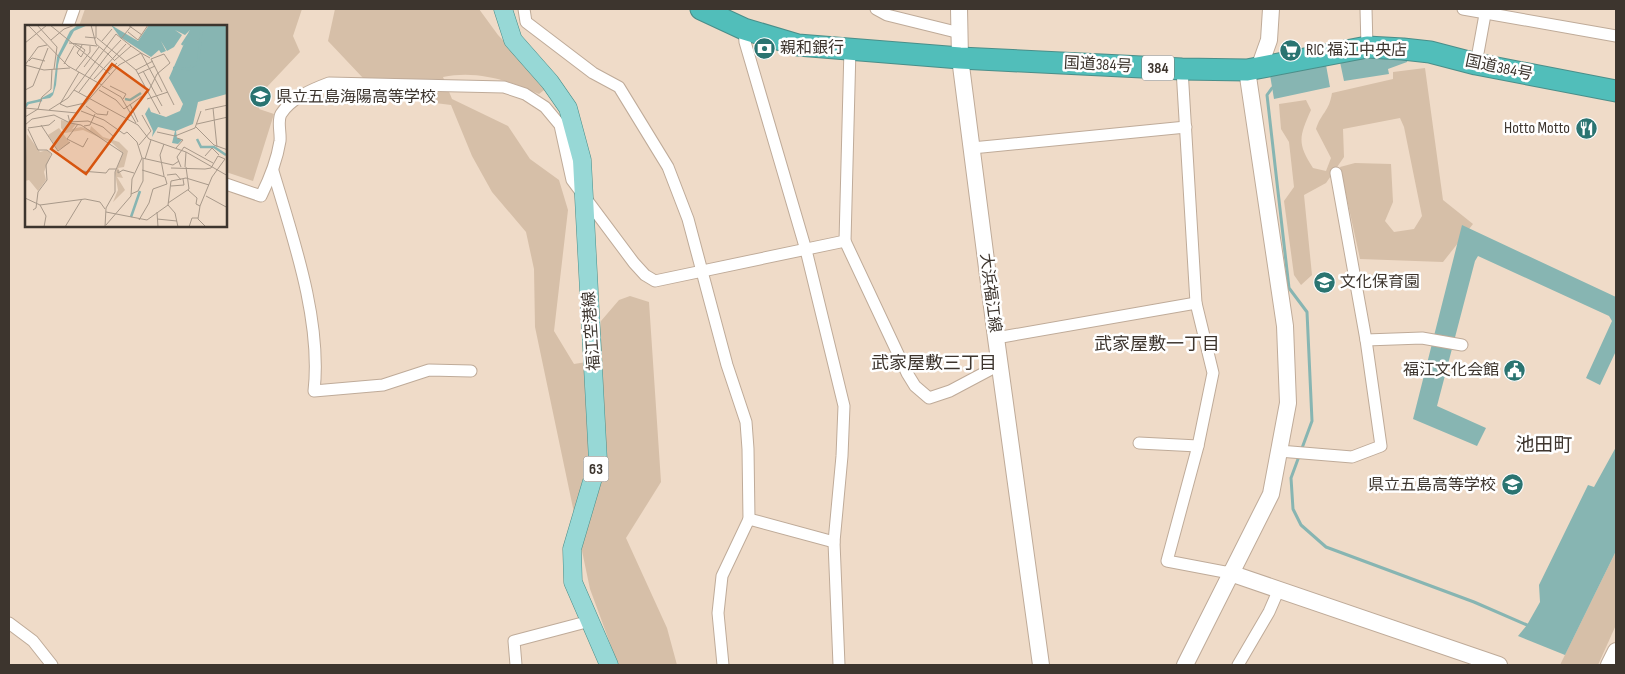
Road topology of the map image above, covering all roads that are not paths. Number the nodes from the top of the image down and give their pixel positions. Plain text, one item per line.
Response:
1 (74, 9) edge
2 (503, 9) edge
3 (524, 9) edge
4 (701, 9) edge
5 (876, 9) edge
6 (959, 9) edge
7 (1271, 9) edge
8 (1366, 9) edge
9 (1463, 9) edge
10 (1486, 11) edge
11 (68, 25) edge
12 (744, 29) junction
13 (960, 34) junction
14 (1616, 36) edge
15 (1367, 47) junction
16 (850, 48) junction
17 (960, 58) junction
18 (1476, 64) junction
19 (1182, 69) junction
20 (1253, 69) junction
21 (1616, 91) edge
22 (1186, 127) junction
23 (972, 148) junction
24 (273, 171) junction
25 (1336, 173) dead end
26 (228, 185) edge
27 (585, 195) junction
28 (846, 241) junction
29 (806, 250) junction
30 (703, 271) junction
31 (1196, 303) junction
32 (996, 338) junction
33 (1366, 340) junction
34 (1462, 345) dead end
35 (1000, 365) junction
36 (471, 371) dead end
37 (1139, 443) dead end
38 (1198, 446) junction
39 (1278, 451) junction
40 (748, 518) junction
41 (834, 542) junction
42 (1230, 572) junction
43 (1279, 589) junction
44 (590, 621) junction
45 (9, 623) edge
46 (1616, 650) edge
47 (52, 665) edge
48 (516, 665) edge
49 (609, 665) edge
50 (723, 665) edge
51 (840, 665) edge
52 (1041, 665) edge
53 (1185, 665) edge
54 (1238, 665) edge
55 (1499, 665) edge
56 (1609, 665) edge

1 - 11 street
2 - 27 main road, 福江空港線 / 63
3 - 30 street
4 - 12 highway, 国道384号 / 384
5 - 13 street
6 - 13 street, 大浜福江線
7 - 20 street
8 - 15 street
9 - 10 street
10 - 14 street
10 - 18 street
12 - 16 highway, 国道384号 / 384
12 - 29 street
13 - 17 street, 大浜福江線
15 - 18 highway, 国道384号 / 384
15 - 20 highway, 国道384号 / 384
16 - 17 highway, 国道384号 / 384
16 - 28 street
17 - 19 highway, 国道384号 / 384
17 - 23 street, 大浜福江線
18 - 21 highway, 国道384号 / 384
19 - 20 highway, 国道384号 / 384
19 - 22 street
20 - 39 street
22 - 23 street
22 - 31 street
23 - 32 street, 大浜福江線
24 - 26 street
24 - 27 street
24 - 36 street
25 - 33 street
27 - 30 street
27 - 44 main road, 福江空港線 / 63
28 - 29 street
28 - 35 street
29 - 30 street
29 - 41 street
30 - 40 street
31 - 32 street
31 - 38 street
32 - 35 street, 大浜福江線
33 - 34 street
33 - 39 street
35 - 52 street, 大浜福江線
37 - 38 street
38 - 42 street
39 - 42 street
40 - 41 street
40 - 50 street
41 - 51 street
42 - 43 street
42 - 53 street
43 - 54 street
43 - 55 street
44 - 48 street
44 - 49 main road, 福江空港線 / 63
45 - 47 street
46 - 56 street

